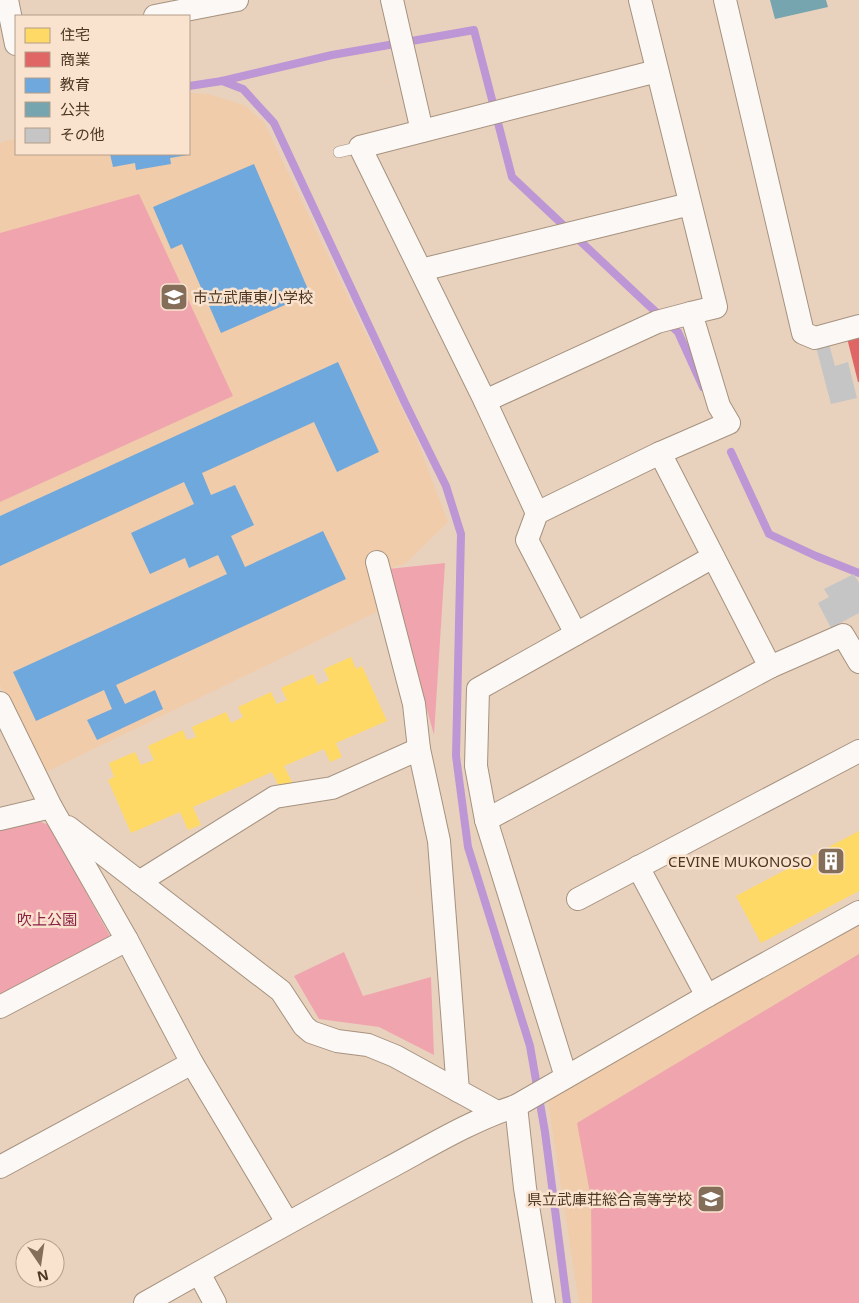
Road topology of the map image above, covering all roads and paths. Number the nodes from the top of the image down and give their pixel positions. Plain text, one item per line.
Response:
1 (7, 0) edge
2 (237, 0) edge
3 (392, 0) edge
4 (640, 0) edge
5 (726, 0) edge
6 (160, 15) edge
7 (15, 39) edge
8 (15, 44) edge
9 (0, 48) edge
10 (657, 71) junction
11 (422, 131) junction
12 (690, 204) junction
13 (421, 270) junction
14 (691, 314) junction
15 (859, 326) edge
16 (485, 401) junction
17 (660, 454) junction
18 (537, 513) junction
19 (713, 557) junction
20 (377, 562) dead end
21 (576, 634) junction
22 (859, 662) edge
23 (770, 667) junction
24 (0, 703) edge
25 (419, 749) junction
26 (859, 751) edge
27 (55, 814) junction
28 (0, 819) edge
29 (486, 820) junction
30 (638, 867) junction
31 (139, 882) junction
32 (578, 899) dead end
33 (859, 912) edge
34 (127, 940) junction
35 (707, 996) junction
36 (0, 1007) edge
37 (192, 1063) junction
38 (566, 1077) junction
39 (458, 1091) junction
40 (506, 1109) junction
41 (0, 1167) edge
42 (287, 1222) junction
43 (199, 1273) junction
44 (145, 1303) edge
45 (215, 1303) edge
46 (544, 1303) edge

1 - 7 street
2 - 6 street
3 - 11 street
4 - 10 street
5 - 15 street
8 - 9 street
10 - 11 street
10 - 12 street
11 - 13 street
12 - 13 street
12 - 14 street
13 - 16 street
14 - 16 street
14 - 17 street
16 - 18 street
17 - 18 street
17 - 19 street
18 - 21 street
19 - 21 street
19 - 23 street
20 - 25 street
21 - 29 street
22 - 23 street
23 - 29 street
24 - 27 street
25 - 31 street
25 - 39 street
26 - 30 street
27 - 28 street
27 - 31 street
27 - 34 street
29 - 38 street
30 - 32 street
30 - 35 street
31 - 39 street
33 - 35 street
34 - 36 street
34 - 37 street
35 - 38 street
37 - 41 street
37 - 42 street
38 - 40 street
39 - 40 street
40 - 42 street
40 - 46 street
42 - 43 street
43 - 44 street
43 - 45 street

